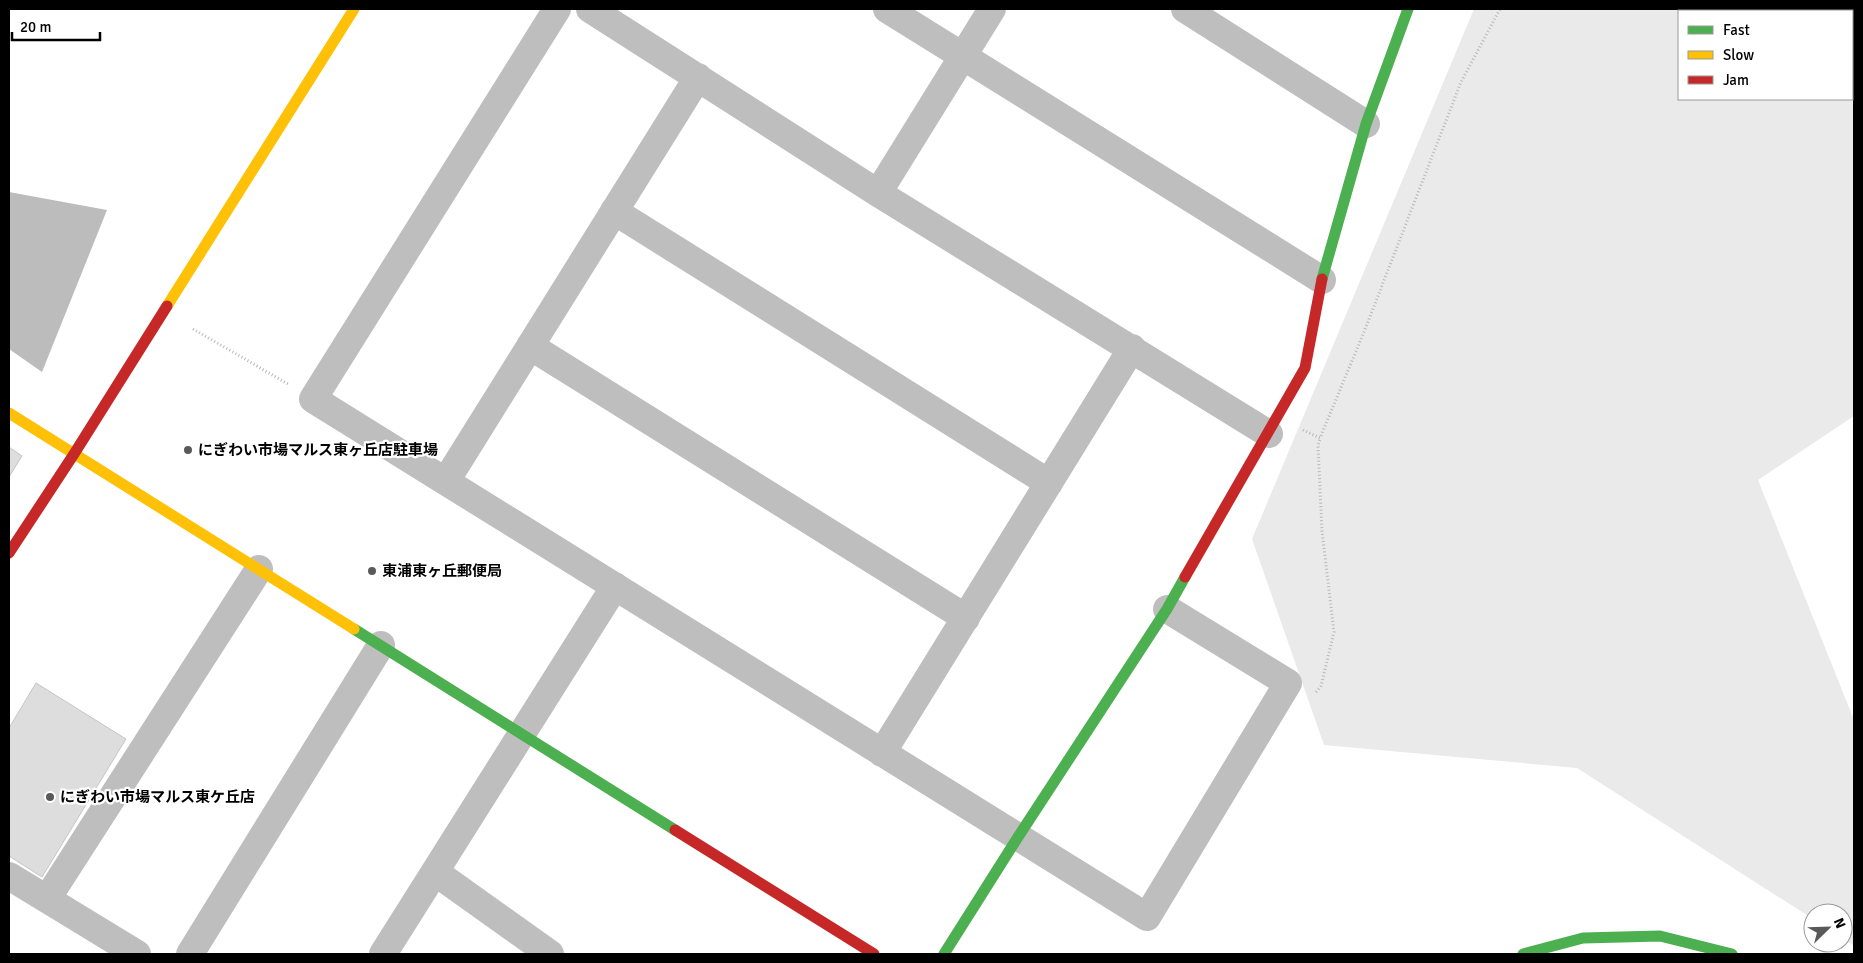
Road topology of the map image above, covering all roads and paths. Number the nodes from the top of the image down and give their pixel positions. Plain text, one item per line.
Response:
1 (557, 9) edge
2 (590, 9) edge
3 (888, 9) edge
4 (992, 9) edge
5 (1185, 9) edge
6 (1408, 9) edge
7 (1500, 9) edge
8 (346, 12) edge
9 (963, 56) junction
10 (698, 76) junction
11 (1366, 124) junction
12 (878, 193) junction
13 (614, 211) junction
14 (1322, 280) junction
15 (193, 330) dead end
16 (530, 346) junction
17 (1132, 348) junction
18 (313, 398) junction
19 (9, 413) edge
20 (1273, 427) junction
21 (1320, 438) junction
22 (74, 454) junction
23 (446, 481) junction
24 (1048, 484) junction
25 (9, 553) edge
26 (259, 570) junction
27 (615, 586) junction
28 (1167, 609) junction
29 (966, 618) junction
30 (381, 645) junction
31 (1288, 683) junction
32 (522, 734) junction
33 (882, 753) junction
34 (1018, 837) junction
35 (435, 872) junction
36 (9, 876) edge
37 (47, 899) junction
38 (137, 954) edge
39 (190, 954) edge
40 (383, 954) edge
41 (550, 954) edge
42 (874, 954) edge
43 (944, 954) edge
44 (1523, 954) edge
45 (1732, 954) edge

1 - 18 street
2 - 10 street
3 - 9 street
4 - 9 street
5 - 11 street
6 - 11 street
7 - 21 path
8 - 22 street
9 - 12 street
9 - 14 street
10 - 12 street
10 - 13 street
11 - 14 street
12 - 17 street
13 - 16 street
13 - 24 street
14 - 20 street
15 - 18 path
16 - 23 street
16 - 29 street
17 - 20 street
17 - 24 street
18 - 23 street
19 - 22 street
20 - 21 path
20 - 28 street
21 - 31 path
22 - 25 street
22 - 26 street
23 - 27 street
24 - 29 street
26 - 30 street
26 - 37 street
27 - 32 street
27 - 33 street
28 - 31 street
28 - 34 street
29 - 33 street
30 - 32 street
30 - 39 street
31 - 34 street
32 - 35 street
32 - 42 street
33 - 34 street
34 - 43 street
35 - 40 street
35 - 41 street
36 - 37 street
37 - 38 street
44 - 45 street

